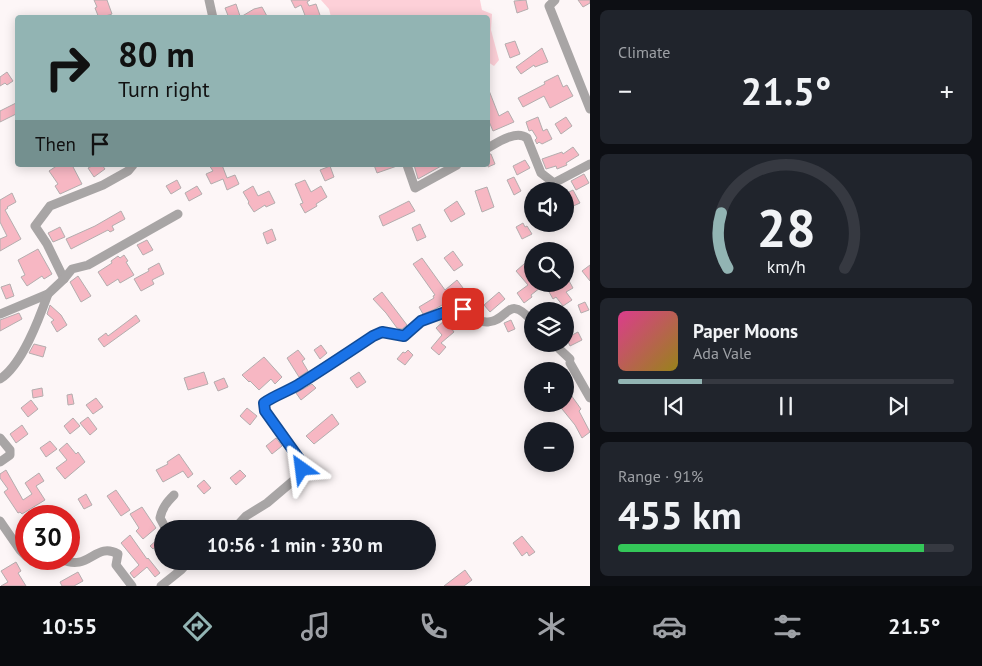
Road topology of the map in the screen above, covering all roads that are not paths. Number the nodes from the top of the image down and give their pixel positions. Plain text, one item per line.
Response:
1 (209, 0) edge
2 (550, 2) edge
3 (212, 15) edge
4 (590, 110) edge
5 (490, 147) edge
6 (590, 164) edge
7 (131, 167) edge
8 (408, 167) edge
9 (453, 167) edge
10 (178, 214) dead end
11 (64, 279) junction
12 (48, 294) junction
13 (524, 311) edge
14 (0, 314) edge
15 (562, 352) edge
16 (0, 379) edge
17 (590, 398) edge
18 (0, 438) edge
19 (0, 462) edge
20 (174, 495) dead end
21 (161, 520) edge
22 (242, 520) edge
23 (0, 522) edge
24 (15, 543) edge
25 (80, 562) edge
26 (182, 570) edge
27 (132, 586) edge
28 (162, 586) edge

1 - 3 street
2 - 4 street
5 - 6 street
7 - 11 street
8 - 9 street
10 - 11 street
11 - 12 street
12 - 14 street
12 - 16 street
13 - 22 street
15 - 17 street
18 - 19 street
20 - 21 street
23 - 24 street
25 - 27 street
26 - 28 street

